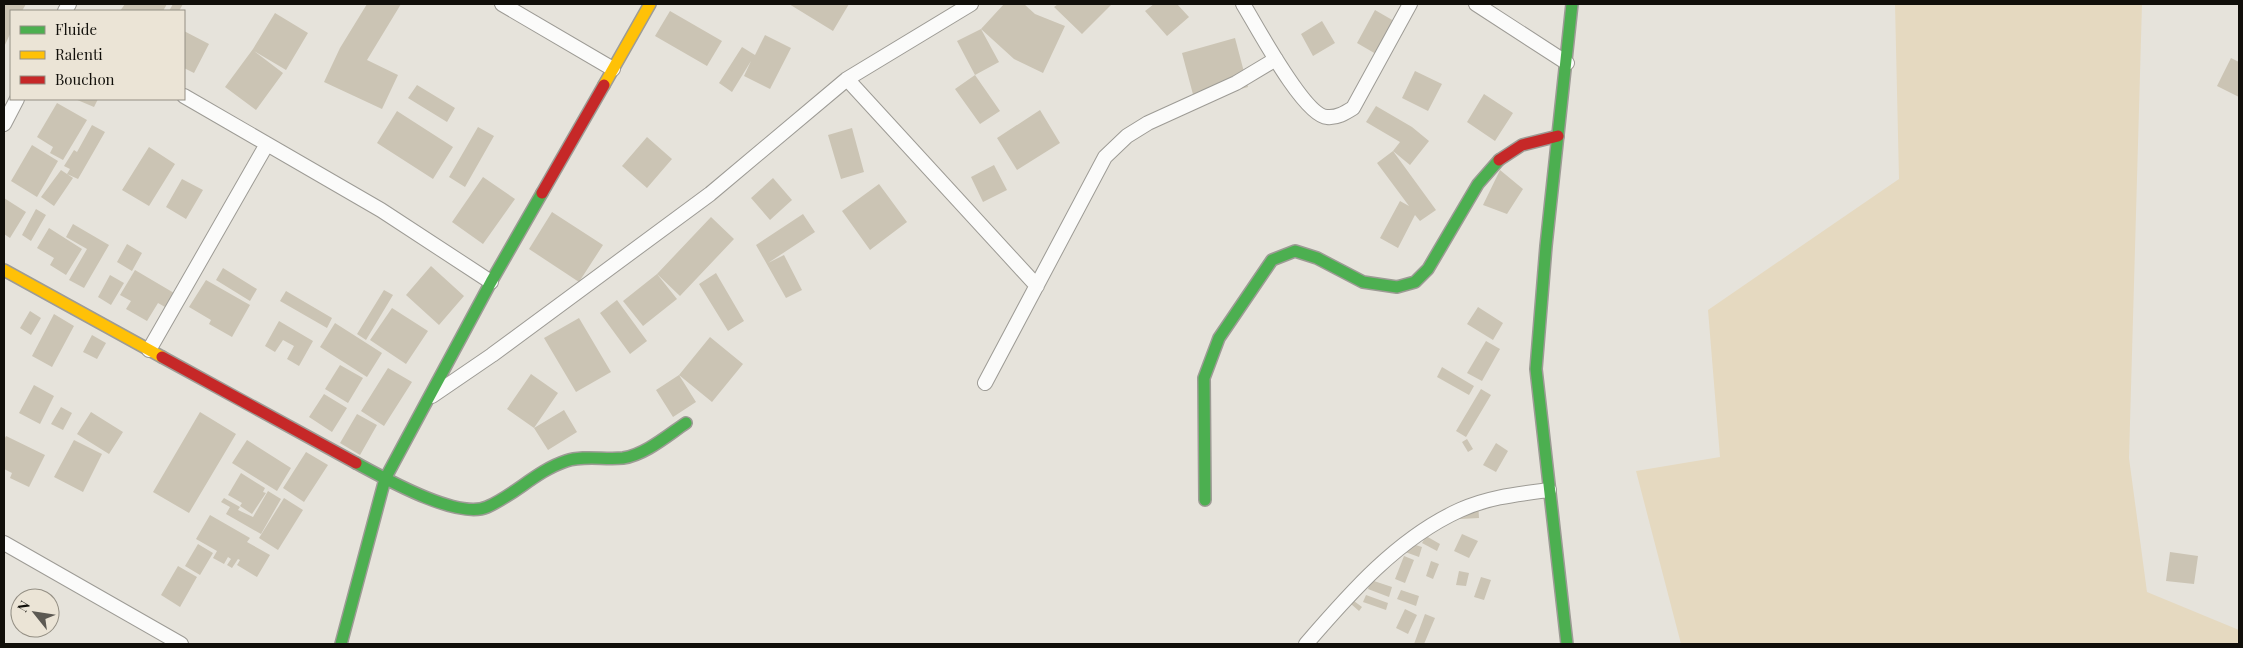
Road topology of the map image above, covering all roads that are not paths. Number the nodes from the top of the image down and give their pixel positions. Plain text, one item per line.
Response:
1 (502, 4) edge
2 (650, 4) edge
3 (971, 4) edge
4 (1243, 4) edge
5 (1410, 4) edge
6 (1476, 4) edge
7 (1572, 4) edge
8 (1276, 59) junction
9 (1567, 63) junction
10 (613, 70) junction
11 (848, 79) junction
12 (185, 97) edge
13 (16, 100) edge
14 (4, 124) edge
15 (1558, 136) junction
16 (267, 144) junction
17 (4, 270) edge
18 (491, 282) junction
19 (1037, 286) junction
20 (149, 350) junction
21 (985, 383) dead end
22 (427, 399) junction
23 (686, 423) dead end
24 (384, 479) junction
25 (1549, 490) junction
26 (1205, 500) dead end
27 (4, 543) edge
28 (181, 644) edge
29 (341, 644) edge
30 (1306, 644) edge
31 (1567, 644) edge

1 - 10 street
2 - 10 street
3 - 11 street
4 - 8 street
5 - 8 street
6 - 9 street
7 - 9 street
8 - 19 street
9 - 15 street
10 - 18 street
11 - 19 street
11 - 22 street
12 - 16 street
13 - 14 street
15 - 25 street
15 - 26 street
16 - 18 street
16 - 20 street
17 - 20 street
18 - 22 street
19 - 21 street
20 - 24 street
22 - 24 street
23 - 24 street
24 - 29 street
25 - 30 street
25 - 31 street
27 - 28 street

